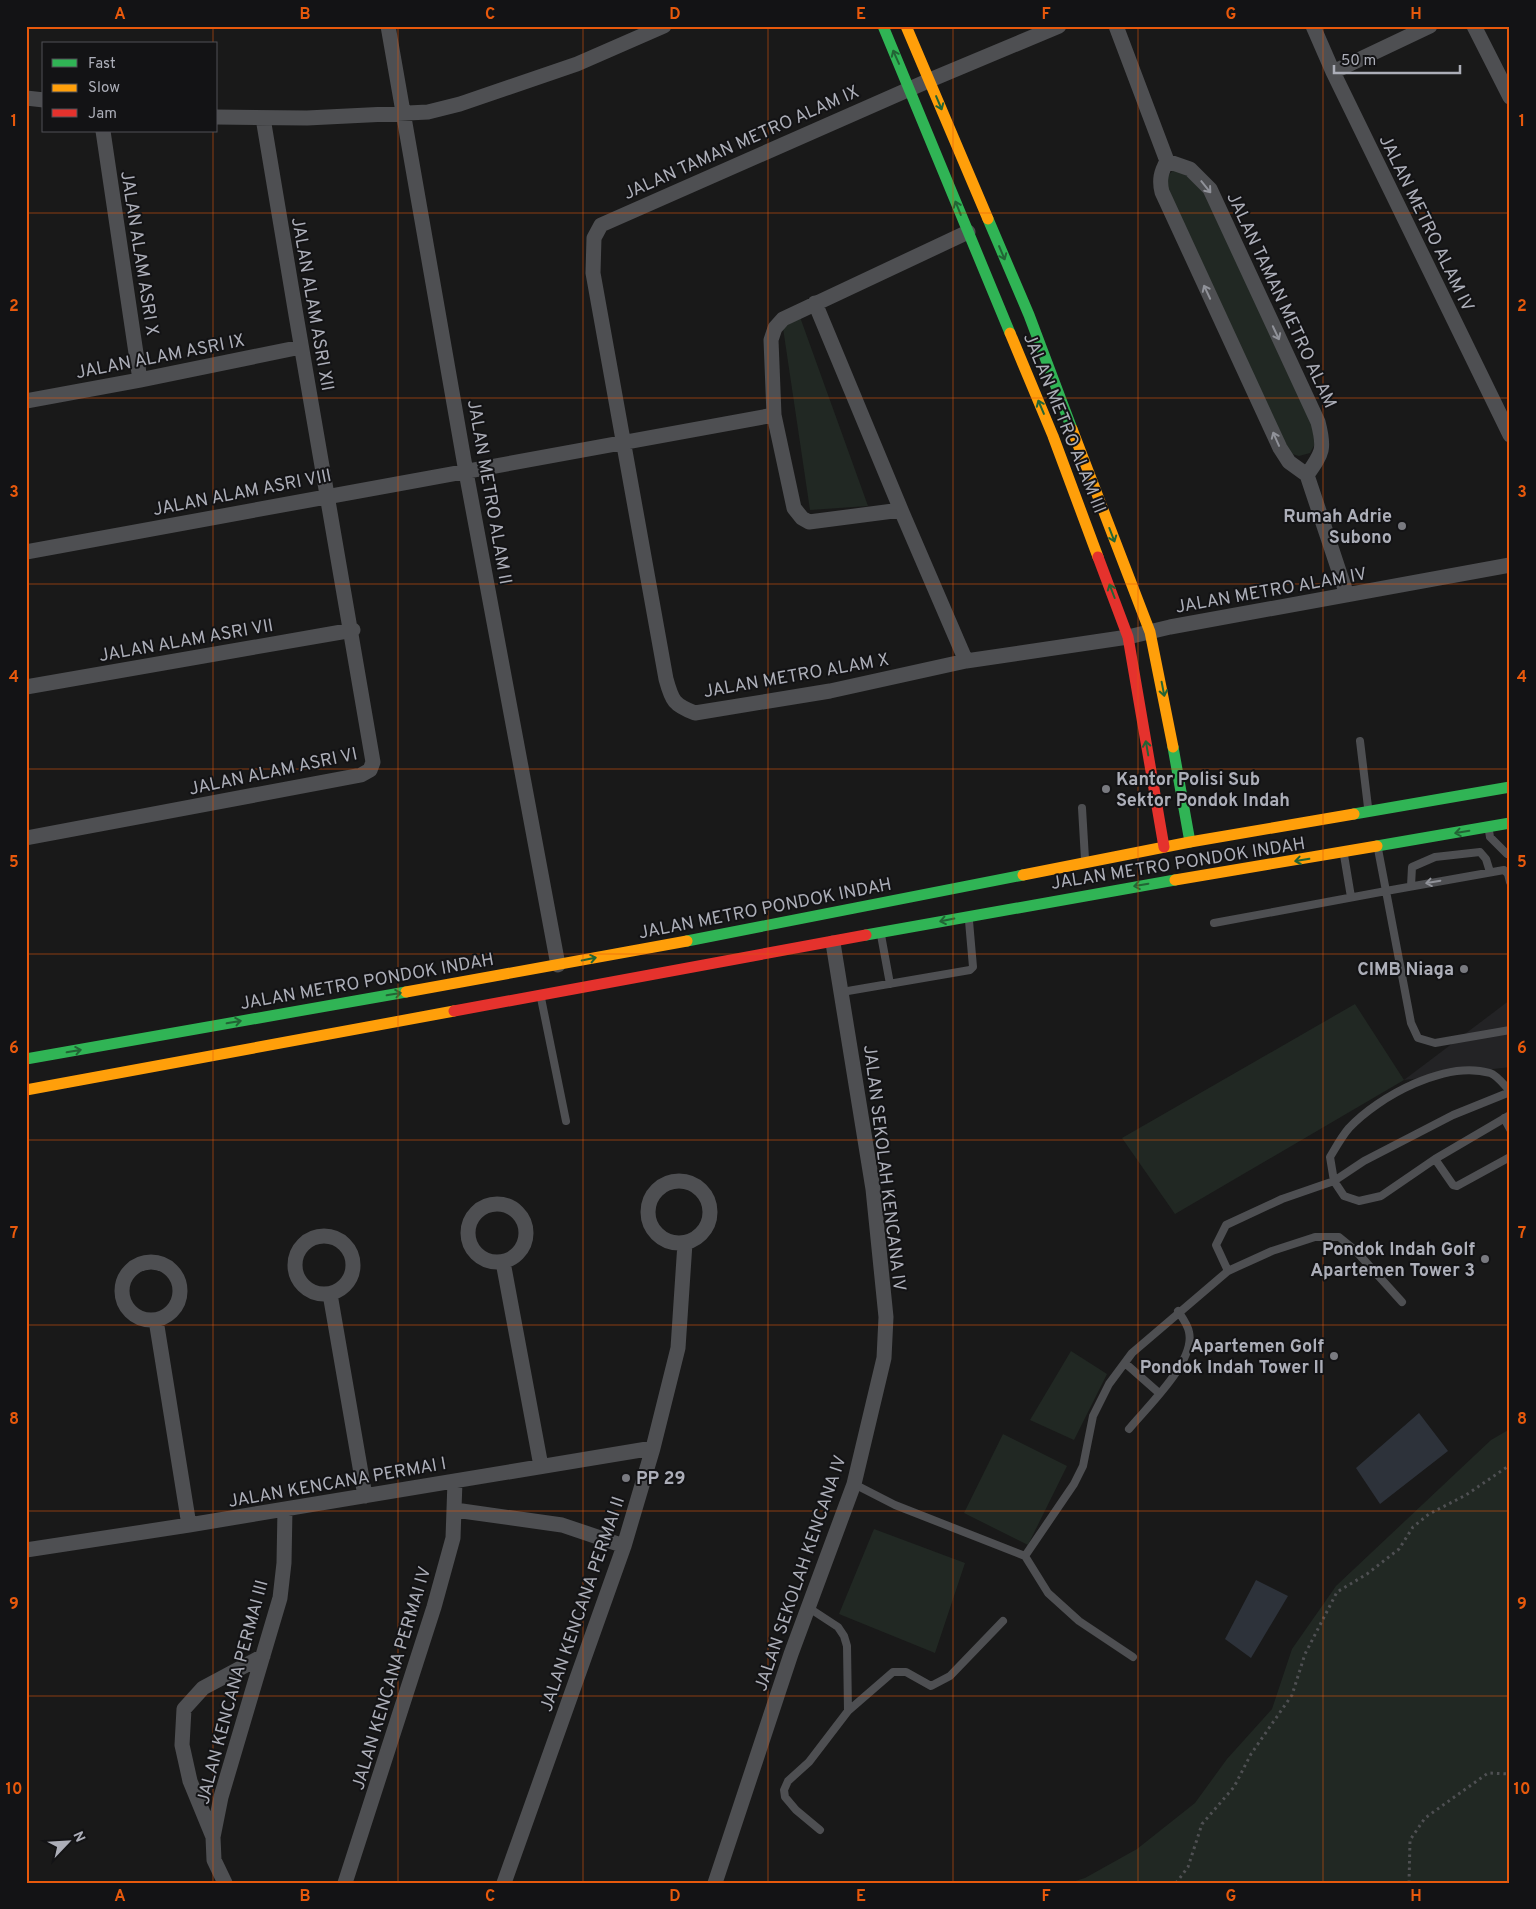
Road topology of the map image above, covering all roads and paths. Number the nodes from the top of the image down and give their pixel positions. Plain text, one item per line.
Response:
1 (388, 26) edge
2 (664, 26) edge
3 (883, 26) edge
4 (906, 26) edge
5 (1058, 26) edge
6 (1116, 26) edge
7 (1313, 26) edge
8 (1430, 26) edge
9 (1474, 26) edge
10 (1333, 72) junction
11 (930, 80) junction
12 (910, 88) junction
13 (1510, 97) edge
14 (26, 98) edge
15 (42, 100) edge
16 (405, 113) junction
17 (218, 117) edge
18 (263, 118) junction
19 (103, 132) edge
20 (1167, 161) junction
21 (968, 232) junction
22 (594, 238) joint
23 (815, 303) junction
24 (301, 347) junction
25 (140, 380) junction
26 (26, 401) edge
27 (774, 415) junction
28 (1510, 435) edge
29 (624, 443) junction
30 (466, 472) junction
31 (1307, 475) junction
32 (326, 495) junction
33 (901, 510) junction
34 (26, 552) edge
35 (1510, 565) edge
36 (1347, 595) junction
37 (352, 630) junction
38 (1150, 632) junction
39 (1128, 637) junction
40 (966, 661) junction
41 (26, 687) edge
42 (1360, 741) dead end
43 (1510, 786) edge
44 (1082, 808) dead end
45 (1368, 812) junction
46 (1510, 823) edge
47 (1488, 827) junction
48 (26, 838) edge
49 (1190, 842) junction
50 (1164, 847) junction
51 (1378, 847) junction
52 (1343, 853) junction
53 (1510, 855) edge
54 (1085, 863) junction
55 (1490, 872) junction
56 (1510, 882) edge
57 (1411, 886) junction
58 (1386, 891) junction
59 (1351, 897) junction
60 (968, 916) junction
61 (1214, 922) dead end
62 (881, 933) junction
63 (832, 943) junction
64 (558, 964) junction
65 (890, 984) junction
66 (842, 992) junction
67 (540, 996) junction
68 (1510, 1030) edge
69 (26, 1059) edge
70 (26, 1090) edge
71 (1510, 1092) edge
72 (1507, 1117) edge
73 (566, 1121) dead end
74 (1510, 1129) edge
75 (1510, 1157) edge
76 (1436, 1159) junction
77 (1334, 1181) junction
78 (685, 1243) junction
79 (503, 1262) dead end
80 (1228, 1271) junction
81 (330, 1294) dead end
82 (1402, 1302) dead end
83 (1178, 1311) junction
84 (156, 1320) dead end
85 (1125, 1363) junction
86 (1159, 1393) junction
87 (1129, 1429) dead end
88 (653, 1448) junction
89 (1510, 1465) edge
90 (541, 1466) junction
91 (455, 1481) junction
92 (854, 1484) junction
93 (365, 1496) junction
94 (285, 1509) junction
95 (455, 1510) junction
96 (190, 1525) junction
97 (624, 1546) junction
98 (26, 1550) edge
99 (1025, 1556) junction
100 (808, 1608) junction
101 (1003, 1621) dead end
102 (263, 1656) junction
103 (1133, 1657) dead end
104 (848, 1711) junction
105 (1510, 1774) edge
106 (820, 1830) dead end
107 (213, 1837) junction
108 (225, 1883) edge
109 (345, 1883) edge
110 (504, 1883) edge
111 (715, 1883) edge
112 (1176, 1883) edge
113 (1409, 1883) edge

1 - 16 street, JALAN METRO ALAM II
2 - 16 street
12 -> 3 main road, JALAN METRO ALAM III
4 - 11 main road, JALAN METRO ALAM III
5 - 11 street
6 - 20 street
7 - 10 street, JALAN METRO ALAM IV
8 - 10 street
9 - 13 street
10 - 28 street, JALAN METRO ALAM IV
11 - 12 street
11 -> 38 main road, JALAN METRO ALAM III
21 -> 12 main road, JALAN METRO ALAM III
12 - 22 street, JALAN TAMAN METRO ALAM IX
14 - 15 street
16 - 18 street
16 - 30 street, JALAN METRO ALAM II
17 - 18 street
18 - 24 street, JALAN ALAM ASRI XII
19 - 25 street, JALAN ALAM ASRI X
31 -> 20 street
20 -> 31 street, JALAN TAMAN METRO ALAM
21 - 23 street
39 -> 21 main road, JALAN METRO ALAM III
22 - 29 street, JALAN METRO ALAM X
23 - 27 street
23 - 33 street
24 - 25 street, JALAN ALAM ASRI IX
24 - 32 street, JALAN ALAM ASRI XII
25 - 26 street, JALAN ALAM ASRI IX
27 - 29 street
27 - 33 street
29 - 30 street
29 - 40 street, JALAN METRO ALAM X
30 - 32 street, JALAN ALAM ASRI VIII
30 - 64 street, JALAN METRO ALAM II
31 - 36 street
32 - 34 street, JALAN ALAM ASRI VIII
32 - 37 street, JALAN ALAM ASRI VI
33 - 40 street
35 - 36 street, JALAN METRO ALAM IV
36 - 38 street, JALAN METRO ALAM IV
37 - 41 street, JALAN ALAM ASRI VII
37 - 48 street, JALAN ALAM ASRI VI
38 - 39 street, JALAN METRO ALAM IV
38 -> 49 main road, JALAN METRO ALAM III
39 - 40 street, JALAN METRO ALAM X
50 -> 39 main road, JALAN METRO ALAM III
42 - 45 lane
43 - 45 main road, JALAN METRO PONDOK INDAH
44 - 54 lane
45 - 49 main road, JALAN METRO PONDOK INDAH
46 - 47 main road, JALAN METRO PONDOK INDAH
47 -> 51 main road, JALAN METRO PONDOK INDAH
47 - 53 lane
49 - 50 main road, JALAN METRO PONDOK INDAH
50 - 54 main road, JALAN METRO PONDOK INDAH
51 - 52 main road, JALAN METRO PONDOK INDAH
51 - 58 lane
52 - 59 lane
52 -> 60 main road, JALAN METRO PONDOK INDAH
64 -> 54 main road, JALAN METRO PONDOK INDAH
55 - 56 lane
55 -> 57 lane
55 - 57 lane
57 - 58 lane
58 - 59 lane
58 - 68 lane
59 - 61 lane
60 -> 62 main road, JALAN METRO PONDOK INDAH
60 - 65 lane
62 - 63 main road, JALAN METRO PONDOK INDAH
62 - 65 lane
63 - 66 street, JALAN SEKOLAH KENCANA IV
63 - 67 main road, JALAN METRO PONDOK INDAH
69 -> 64 main road, JALAN METRO PONDOK INDAH
65 - 66 lane
66 - 92 street, JALAN SEKOLAH KENCANA IV
67 - 70 main road, JALAN METRO PONDOK INDAH
67 - 73 lane
71 - 77 lane
71 - 77 lane
72 - 74 lane
72 - 76 lane
75 - 76 lane
76 - 77 lane
77 - 80 lane
78 - 78 street
78 - 88 street, JALAN KENCANA PERMAI II
79 - 90 street
80 - 82 lane
80 - 83 lane
81 - 93 street
83 - 85 lane
83 - 86 lane
84 - 96 street
85 - 86 lane
85 - 99 lane
86 - 87 lane
88 - 90 street, JALAN KENCANA PERMAI I
88 - 97 street, JALAN KENCANA PERMAI II
89 - 112 path
90 - 91 street, JALAN KENCANA PERMAI I
91 - 93 street, JALAN KENCANA PERMAI I
91 - 95 street, JALAN KENCANA PERMAI IV
92 - 99 lane
92 - 100 street, JALAN SEKOLAH KENCANA IV
93 - 94 street, JALAN KENCANA PERMAI I
94 - 96 street, JALAN KENCANA PERMAI I
94 - 102 street, JALAN KENCANA PERMAI III
95 - 97 street
95 - 109 street, JALAN KENCANA PERMAI IV
96 - 98 street, JALAN KENCANA PERMAI I
97 - 110 street, JALAN KENCANA PERMAI II
99 - 103 lane
100 - 104 lane
100 - 111 street, JALAN SEKOLAH KENCANA IV
101 - 104 lane
102 - 107 street, JALAN KENCANA PERMAI III
102 - 107 street
104 - 106 lane
105 - 113 path
107 - 108 street, JALAN KENCANA PERMAI III

